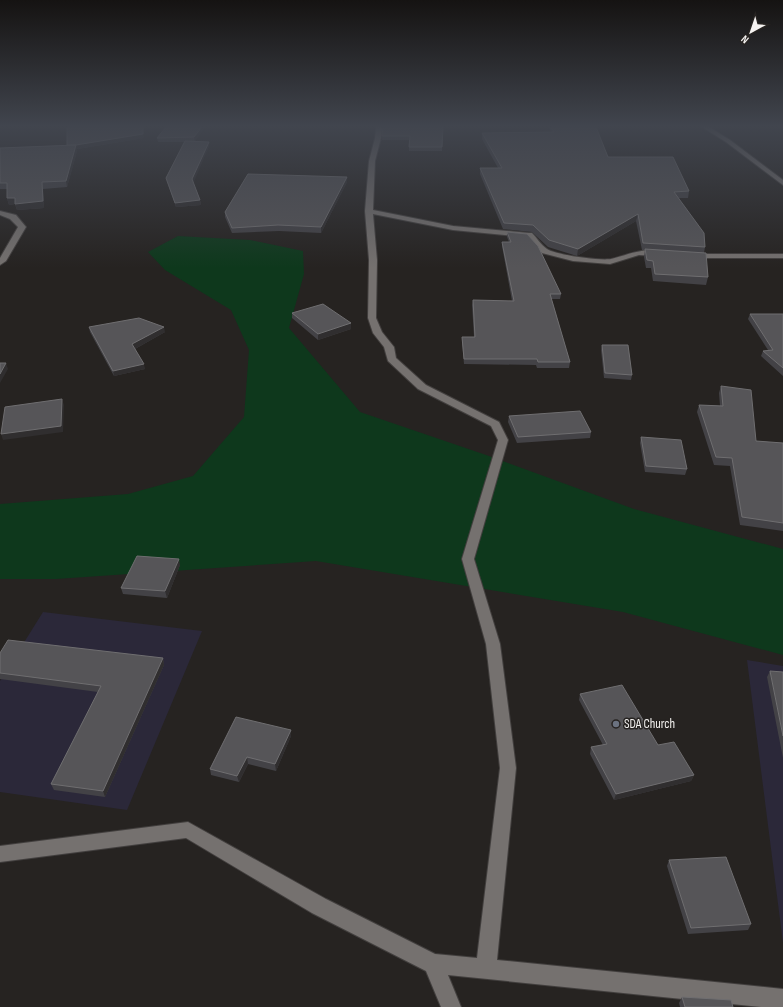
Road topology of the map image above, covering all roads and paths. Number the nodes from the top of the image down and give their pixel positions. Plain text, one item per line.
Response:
1 (371, 174) edge
2 (771, 174) edge
3 (783, 183) edge
4 (370, 211) junction
5 (0, 213) edge
6 (669, 254) edge
7 (684, 256) edge
8 (783, 256) edge
9 (0, 263) edge
10 (0, 854) edge
11 (433, 964) junction
12 (486, 970) junction
13 (783, 999) edge
14 (451, 1007) edge

1 - 4 street
2 - 3 street
4 - 6 street
4 - 12 street
5 - 9 street
7 - 8 street
10 - 11 street
11 - 12 street
11 - 14 street
12 - 13 street

